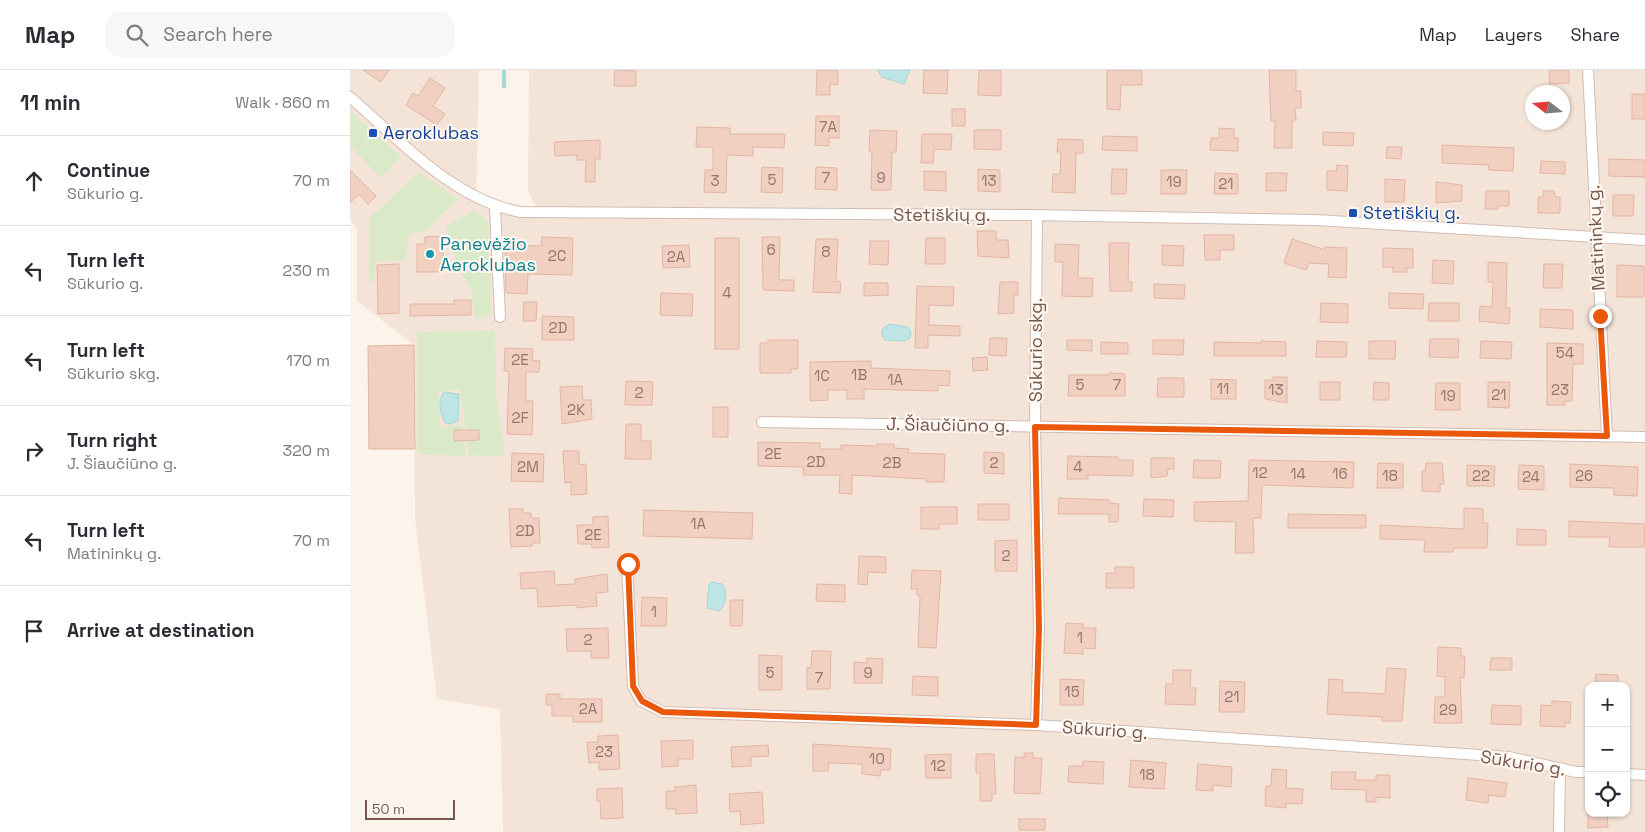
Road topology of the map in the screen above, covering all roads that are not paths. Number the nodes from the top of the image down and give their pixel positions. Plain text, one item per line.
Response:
1 (1588, 70) edge
2 (350, 97) edge
3 (495, 207) junction
4 (1036, 216) junction
5 (1596, 238) junction
6 (1645, 240) edge
7 (500, 317) dead end
8 (762, 422) dead end
9 (1035, 427) junction
10 (1607, 436) junction
11 (1645, 437) edge
12 (628, 564) dead end
13 (1036, 725) junction
14 (1560, 768) junction
15 (1585, 771) edge
16 (1630, 774) edge
17 (1645, 775) edge
18 (1560, 832) edge

1 - 5 street, Matininkų g.
2 - 3 street, Stetiškių g.
3 - 4 street, Stetiškių g.
3 - 7 street
4 - 5 street, Stetiškių g.
4 - 9 street, Sūkurio skg.
5 - 6 street, Stetiškių g.
5 - 10 street, Matininkų g.
8 - 9 street, J. Šiaučiūno g.
9 - 10 street, J. Šiaučiūno g.
9 - 13 street, Sūkurio skg.
10 - 11 street, J. Šiaučiūno g.
12 - 13 street, Sūkurio g.
13 - 14 street, Sūkurio g.
14 - 15 street, Sūkurio g.
14 - 18 street
16 - 17 street

